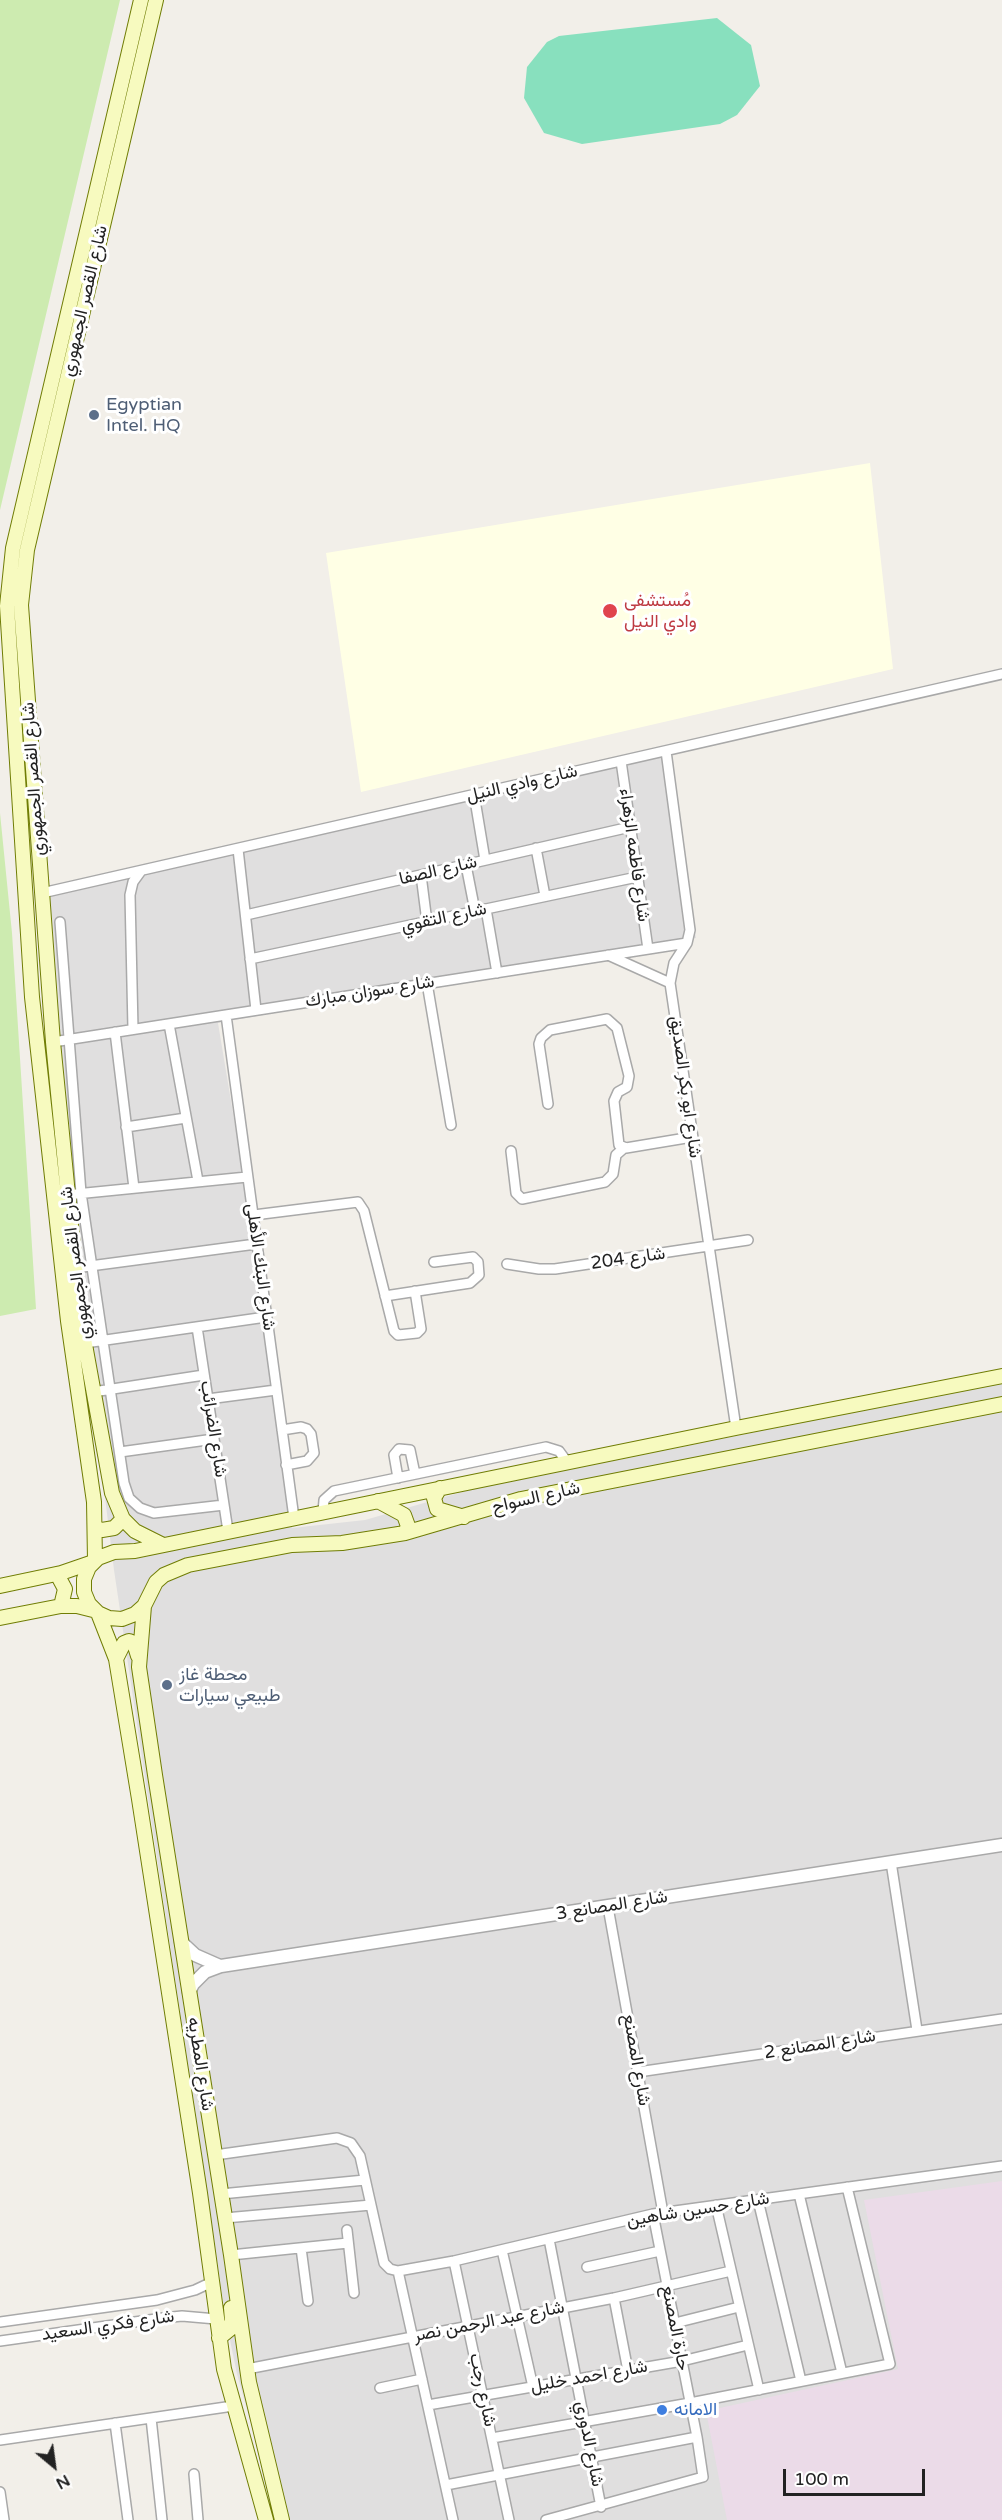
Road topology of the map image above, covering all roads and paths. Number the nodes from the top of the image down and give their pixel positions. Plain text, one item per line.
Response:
1 (141, 0) edge
2 (156, 0) edge
3 (46, 403) junction
4 (61, 405) junction
5 (41, 428) junction
6 (55, 430) junction
7 (1002, 674) edge
8 (666, 751) junction
9 (621, 761) junction
10 (474, 794) junction
11 (630, 827) junction
12 (536, 848) junction
13 (238, 849) junction
14 (485, 860) junction
15 (466, 865) junction
16 (141, 871) junction
17 (421, 875) junction
18 (637, 877) junction
19 (42, 893) junction
20 (545, 896) junction
21 (486, 909) junction
22 (475, 911) junction
23 (246, 915) junction
24 (427, 921) junction
25 (60, 922) dead end
26 (687, 943) junction
27 (648, 949) junction
28 (608, 955) junction
29 (250, 959) junction
30 (497, 973) junction
31 (670, 983) junction
32 (427, 984) junction
33 (256, 1010) junction
34 (226, 1015) junction
35 (169, 1024) junction
36 (134, 1029) junction
37 (115, 1032) junction
38 (69, 1040) junction
39 (53, 1042) junction
40 (548, 1104) dead end
41 (186, 1118) junction
42 (451, 1125) dead end
43 (126, 1127) junction
44 (692, 1137) junction
45 (624, 1148) junction
46 (511, 1151) dead end
47 (247, 1177) junction
48 (198, 1181) junction
49 (134, 1188) junction
50 (74, 1194) junction
51 (254, 1215) junction
52 (748, 1240) dead end
53 (256, 1244) junction
54 (708, 1246) junction
55 (434, 1262) dead end
56 (507, 1264) dead end
57 (92, 1265) junction
58 (75, 1268) junction
59 (415, 1291) junction
60 (385, 1296) junction
61 (266, 1317) junction
62 (197, 1327) junction
63 (103, 1340) junction
64 (85, 1343) junction
65 (204, 1375) junction
66 (1002, 1376) edge
67 (110, 1389) junction
68 (276, 1390) junction
69 (93, 1392) junction
70 (208, 1399) junction
71 (1002, 1404) edge
72 (736, 1428) junction
73 (282, 1430) junction
74 (214, 1439) junction
75 (120, 1452) junction
76 (567, 1462) junction
77 (286, 1465) junction
78 (415, 1474) junction
79 (398, 1478) junction
80 (440, 1488) junction
81 (378, 1501) junction
82 (224, 1505) junction
83 (322, 1512) junction
84 (464, 1517) junction
85 (294, 1518) junction
86 (123, 1520) junction
87 (96, 1528) junction
88 (228, 1531) junction
89 (405, 1533) junction
90 (163, 1545) junction
91 (94, 1561) junction
92 (57, 1574) junction
93 (0, 1586) edge
94 (61, 1606) junction
95 (144, 1606) junction
96 (95, 1612) junction
97 (0, 1618) edge
98 (116, 1659) junction
99 (139, 1661) junction
100 (1002, 1845) edge
101 (891, 1862) junction
102 (609, 1907) junction
103 (181, 1942) junction
104 (221, 1966) junction
105 (189, 1992) junction
106 (1002, 2019) edge
107 (918, 2030) junction
108 (638, 2073) junction
109 (215, 2155) junction
110 (1002, 2166) edge
111 (365, 2180) junction
112 (847, 2187) junction
113 (221, 2194) junction
114 (799, 2194) junction
115 (758, 2200) junction
116 (371, 2205) junction
117 (716, 2205) junction
118 (658, 2213) junction
119 (225, 2218) junction
120 (347, 2230) dead end
121 (549, 2239) junction
122 (348, 2243) junction
123 (302, 2248) junction
124 (502, 2250) junction
125 (660, 2251) junction
126 (231, 2255) junction
127 (454, 2261) junction
128 (587, 2268) dead end
129 (398, 2271) junction
130 (731, 2271) junction
131 (212, 2282) junction
132 (235, 2283) junction
133 (667, 2286) junction
134 (354, 2293) dead end
135 (614, 2298) junction
136 (309, 2301) dead end
137 (562, 2307) junction
138 (740, 2307) junction
139 (519, 2316) junction
140 (216, 2319) junction
141 (0, 2322) edge
142 (675, 2323) junction
143 (469, 2326) junction
144 (414, 2336) junction
145 (219, 2338) junction
146 (0, 2341) edge
147 (748, 2345) junction
148 (682, 2361) junction
149 (246, 2366) junction
150 (224, 2369) junction
151 (627, 2371) junction
152 (842, 2373) junction
153 (422, 2379) junction
154 (577, 2380) junction
155 (801, 2381) junction
156 (380, 2388) dead end
157 (533, 2388) junction
158 (759, 2390) junction
159 (483, 2396) junction
160 (690, 2403) junction
161 (428, 2405) junction
162 (233, 2406) junction
163 (151, 2418) junction
164 (584, 2422) junction
165 (116, 2423) junction
166 (697, 2437) junction
167 (492, 2438) junction
168 (0, 2440) edge
169 (591, 2457) junction
170 (194, 2474) dead end
171 (500, 2475) junction
172 (446, 2485) junction
173 (0, 2492) edge
174 (601, 2507) junction
175 (4, 2520) edge
176 (128, 2520) edge
177 (162, 2520) edge
178 (198, 2520) edge
179 (266, 2520) edge
180 (282, 2520) edge
181 (453, 2520) edge
182 (509, 2520) edge
183 (546, 2520) edge

1 - 3 main road, شارع القصر الجمهوري
2 - 4 main road, شارع القصر الجمهوري
3 - 4 main road
3 - 5 main road, شارع القصر الجمهوري
4 - 6 main road, شارع القصر الجمهوري
5 - 6 main road
5 - 87 main road, شارع القصر الجمهوري
6 - 19 main road, شارع القصر الجمهوري
7 - 8 street, شارع وادي النيل
8 - 9 street, شارع وادي النيل
8 - 26 street, شارع ابو بكر الصديق
9 - 10 street, شارع وادي النيل
9 - 11 street, شارع فاطمه الزهراء
10 - 13 street, شارع وادي النيل
10 - 14 street
11 - 12 street, شارع الصفا
11 - 18 street, شارع فاطمه الزهراء
12 - 14 street, شارع الصفا
12 - 20 street
13 - 16 street, شارع وادي النيل
13 - 23 street
14 - 15 street, شارع الصفا
15 - 17 street, شارع الصفا
15 - 22 street
16 - 19 street, شارع وادي النيل
16 - 36 street
17 - 23 street, شارع الصفا
17 - 24 street
18 - 20 street, شارع التقوي
18 - 27 street, شارع فاطمه الزهراء
19 - 39 main road, شارع القصر الجمهوري
20 - 21 street, شارع التقوي
21 - 22 street, شارع التقوي
21 - 30 street
22 - 24 street, شارع التقوي
23 - 29 street
24 - 29 street, شارع التقوي
25 - 38 street
26 - 27 street, شارع سوزان مبارك
26 - 31 street, شارع ابو بكر الصديق
27 - 28 street, شارع سوزان مبارك
28 - 30 street, شارع سوزان مبارك
28 - 31 street
29 - 33 street
30 - 32 street, شارع سوزان مبارك
31 - 44 street, شارع ابو بكر الصديق
32 - 33 street, شارع سوزان مبارك
32 - 42 street
33 - 34 street, شارع سوزان مبارك
34 - 35 street, شارع سوزان مبارك
34 - 47 street, شارع البنك الأهلى
35 - 36 street, شارع سوزان مبارك
35 - 41 street
36 - 37 street, شارع سوزان مبارك
37 - 38 street, شارع سوزان مبارك
37 - 43 street
38 - 39 street, شارع سوزان مبارك
38 - 50 street
39 - 50 main road, شارع القصر الجمهوري
40 - 45 street
41 - 43 street
41 - 48 street
43 - 49 street
44 - 45 street
44 - 54 street, شارع ابو بكر الصديق
45 - 46 street
47 - 48 street
47 - 51 street, شارع البنك الأهلى
48 - 49 street
49 - 50 street
50 - 57 street
50 - 58 main road, شارع القصر الجمهوري
51 - 53 street, شارع البنك الأهلى
51 - 60 street
52 - 54 street, شارع 204
53 - 57 street
53 - 61 street, شارع البنك الأهلى
54 - 56 street, شارع 204
54 - 72 street, شارع ابو بكر الصديق
55 - 59 street
57 - 58 street
57 - 63 street
58 - 64 main road, شارع القصر الجمهوري
59 - 60 street
59 - 60 street
61 - 62 street
61 - 68 street, شارع البنك الأهلى
62 - 63 street
62 - 65 street, شارع الضرائب
63 - 64 street
63 - 67 street
64 - 69 main road, شارع القصر الجمهوري
65 - 67 street
65 - 70 street, شارع الضرائب
66 - 72 main road, شارع السواح
67 - 69 street
67 - 75 street
68 - 70 street
68 - 73 street, شارع البنك الأهلى
69 - 86 main road, شارع القصر الجمهوري
70 - 74 street, شارع الضرائب
71 - 84 main road, شارع السواح
72 - 76 main road, شارع السواح
73 - 77 street, شارع البنك الأهلى
73 - 77 street
74 - 75 street
74 - 82 street, شارع الضرائب
75 - 82 street
76 - 78 street
76 - 80 main road, شارع السواح
77 - 85 street, شارع البنك الأهلى
78 - 79 street
78 - 79 street
79 - 83 street
80 - 81 main road, شارع السواح
80 - 84 main road
81 - 83 main road, شارع السواح
81 - 89 main road
82 - 88 street, شارع الضرائب
83 - 85 main road, شارع السواح
84 - 89 main road, شارع السواح
85 - 88 main road, شارع السواح
86 - 87 main road
86 - 90 main road
87 - 91 main road, شارع القصر الجمهوري
88 - 90 main road, شارع السواح
89 - 95 main road, شارع السواح
90 - 91 main road, شارع السواح
91 - 92 main road, شارع السواح
91 - 96 main road
92 - 93 main road, شارع السواح
92 - 94 main road
94 - 96 main road
94 - 97 main road
95 - 96 main road
95 - 99 main road, شارع المطريه
96 - 98 main road, شارع المطريه
98 - 99 main road
98 - 131 main road, شارع المطريه
99 - 103 main road, شارع المطريه
100 - 101 street, شارع المصانع 3
101 - 102 street, شارع المصانع 3
101 - 107 street
102 - 104 street, شارع المصانع 3
102 - 108 street, شارع المصنع
103 - 104 street
103 - 105 main road, شارع المطريه
104 - 105 street, شارع المصانع 3
105 - 109 main road, شارع المطريه
106 - 107 street, شارع المصانع 2
107 - 108 street, شارع المصانع 2
108 - 118 street, شارع المصنع
109 - 111 street
109 - 113 main road, شارع المطريه
110 - 112 street, شارع حسين شاهين
111 - 113 street
111 - 116 street
112 - 114 street, شارع حسين شاهين
112 - 152 street
113 - 119 main road, شارع المطريه
114 - 115 street, شارع حسين شاهين
114 - 152 street
115 - 117 street, شارع حسين شاهين
115 - 155 street
116 - 119 street
116 - 129 street
117 - 118 street, شارع حسين شاهين
117 - 130 street
118 - 121 street, شارع حسين شاهين
118 - 125 street, حارة المصنع
119 - 126 main road, شارع المطريه
120 - 122 street
121 - 124 street, شارع حسين شاهين
121 - 137 street, شارع الدوري
122 - 123 street
122 - 134 street
123 - 126 street
123 - 136 street
124 - 127 street, شارع حسين شاهين
124 - 139 street
125 - 128 street
125 - 133 street, حارة المصنع
126 - 132 main road, شارع المطريه
127 - 129 street, شارع حسين شاهين
127 - 143 street, شارع رجب
129 - 144 street
130 - 133 street, شارع عبد الرحمن نصر
130 - 138 street
131 - 140 main road, شارع المطريه
131 - 141 street, شارع فكري السعيد
132 - 145 main road
132 - 149 main road, شارع المطريه
133 - 135 street, شارع عبد الرحمن نصر
133 - 142 street, حارة المصنع
135 - 137 street, شارع عبد الرحمن نصر
135 - 151 street
137 - 139 street, شارع عبد الرحمن نصر
137 - 154 street, شارع الدوري
138 - 142 street
138 - 147 street
139 - 143 street, شارع عبد الرحمن نصر
139 - 157 street
140 - 145 main road, شارع المطريه
140 - 146 street, شارع فكري السعيد
142 - 148 street, حارة المصنع
143 - 144 street, شارع عبد الرحمن نصر
143 - 159 street, شارع رجب
144 - 149 street, شارع عبد الرحمن نصر
144 - 153 street
145 - 150 main road, شارع المطريه
147 - 148 street, شارع احمد خليل
147 - 158 street
148 - 151 street, شارع احمد خليل
148 - 160 street, حارة المصنع
149 - 150 main road
149 - 180 main road, شارع المطريه
150 - 162 main road, شارع المطريه
151 - 154 street, شارع احمد خليل
152 - 155 street
153 - 156 street
153 - 161 street
154 - 157 street, شارع احمد خليل
154 - 164 street, شارع الدوري
155 - 158 street
157 - 159 street, شارع احمد خليل
158 - 160 street
159 - 161 street, شارع احمد خليل
159 - 167 street, شارع رجب
160 - 164 street
160 - 166 street, حارة المصنع
161 - 172 street
162 - 163 street
162 - 179 main road, شارع المطريه
163 - 165 street
163 - 177 street
164 - 167 street
164 - 169 street, شارع الدوري
165 - 168 street
165 - 176 street
166 - 169 street
166 - 174 street, حارة المصنع
167 - 171 street, شارع رجب
169 - 171 street
169 - 174 street, شارع الدوري
170 - 178 street
171 - 172 street
171 - 182 street, شارع رجب
172 - 181 street
173 - 175 street
174 - 183 street

